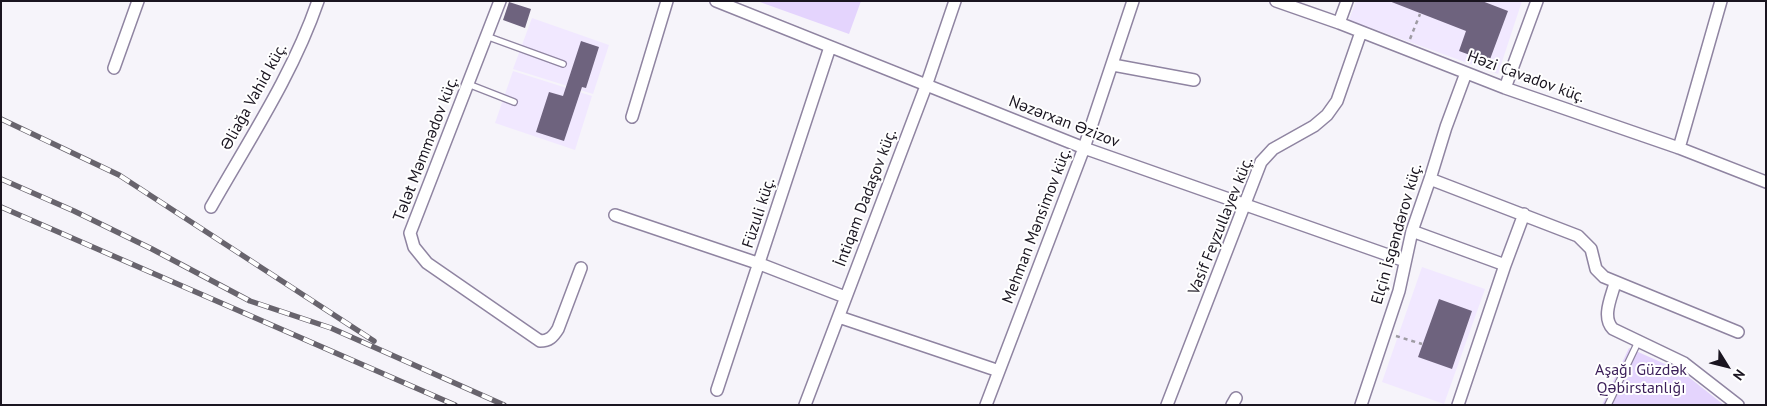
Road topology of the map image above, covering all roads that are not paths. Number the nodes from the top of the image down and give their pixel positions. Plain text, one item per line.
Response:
1 (138, 1) edge
2 (318, 1) edge
3 (500, 1) edge
4 (667, 1) edge
5 (716, 1) edge
6 (955, 1) edge
7 (1133, 1) edge
8 (1276, 1) edge
9 (1347, 1) edge
10 (1537, 1) edge
11 (1721, 1) edge
12 (1339, 23) junction
13 (1361, 32) junction
14 (486, 36) junction
15 (830, 46) junction
16 (563, 64) dead end
17 (1113, 65) junction
18 (114, 68) dead end
19 (1466, 73) junction
20 (1194, 80) dead end
21 (468, 84) junction
22 (926, 86) junction
23 (1504, 88) junction
24 (514, 102) dead end
25 (632, 117) dead end
26 (1084, 148) junction
27 (1679, 148) junction
28 (1430, 179) junction
29 (1766, 182) edge
30 (1244, 204) junction
31 (211, 207) dead end
32 (1524, 214) junction
33 (615, 215) dead end
34 (1412, 231) junction
35 (1405, 260) junction
36 (760, 264) junction
37 (1504, 265) junction
38 (581, 268) dead end
39 (1615, 283) junction
40 (845, 297) junction
41 (839, 317) junction
42 (1738, 332) dead end
43 (1638, 342) junction
44 (999, 371) junction
45 (717, 390) dead end
46 (805, 405) edge
47 (986, 405) edge
48 (1167, 405) edge
49 (1361, 405) edge
50 (1458, 405) edge
51 (1608, 405) edge
52 (1738, 405) edge

1 - 18 street
2 - 31 street, Əliağa Vahid küç.
3 - 14 street, Tələt Məmmədov küç.
4 - 25 street
5 - 15 street, Nəzərxan Əzizov
6 - 22 street, İntiqam Dadaşov küç.
7 - 17 street, Mehman Mənsimov küç.
8 - 12 street, Həzi Cavadov küç.
9 - 12 street
10 - 23 street
11 - 27 street
12 - 13 street, Həzi Cavadov küç.
13 - 19 street, Həzi Cavadov küç.
13 - 30 street, Vasif Feyzullayev küç.
14 - 16 lane
14 - 21 street, Tələt Məmmədov küç.
15 - 22 street, Nəzərxan Əzizov
15 - 36 street, Füzuli küç.
17 - 20 street
17 - 26 street, Mehman Mənsimov küç.
19 - 23 street, Həzi Cavadov küç.
19 - 28 street, Elçin İsgəndərov küç.
21 - 24 lane
21 - 38 street, Tələt Məmmədov küç.
22 - 26 street, Nəzərxan Əzizov
22 - 40 street, İntiqam Dadaşov küç.
23 - 27 street, Həzi Cavadov küç.
26 - 30 street, Nəzərxan Əzizov
26 - 44 street, Mehman Mənsimov küç.
27 - 29 street, Həzi Cavadov küç.
28 - 32 street
28 - 34 street, Elçin İsgəndərov küç.
30 - 35 street, Nəzərxan Əzizov
30 - 48 street, Vasif Feyzullayev küç.
32 - 37 street
32 - 39 street
33 - 36 street
34 - 35 street, Elçin İsgəndərov küç.
34 - 37 street
35 - 49 street, Elçin İsgəndərov küç.
36 - 40 street
36 - 45 street, Füzuli küç.
37 - 50 street
39 - 42 street
39 - 43 street
40 - 41 street, İntiqam Dadaşov küç.
41 - 44 street
41 - 46 street, İntiqam Dadaşov küç.
43 - 51 lane
43 - 52 street
44 - 47 street, Mehman Mənsimov küç.

